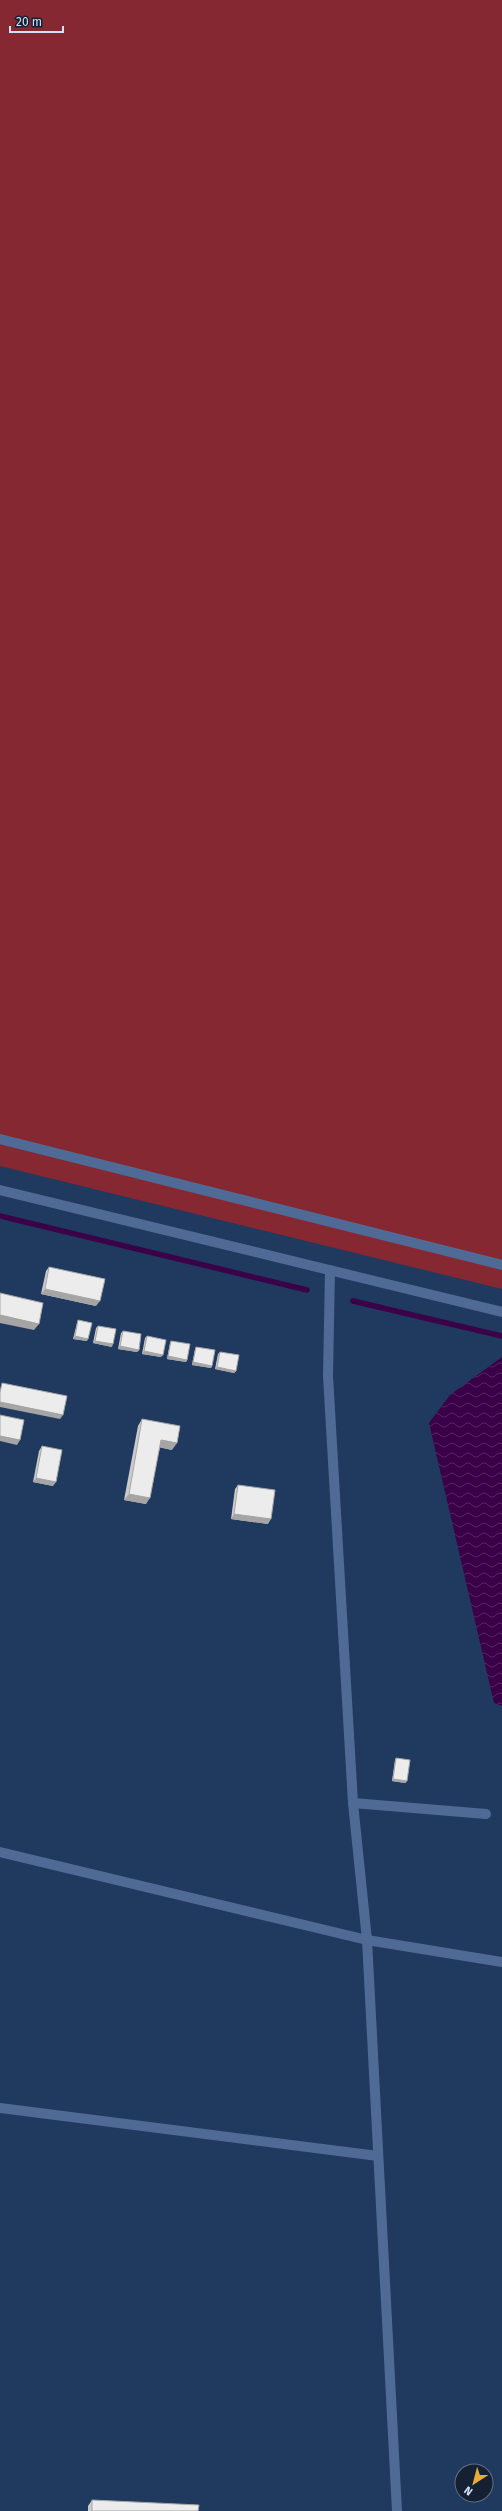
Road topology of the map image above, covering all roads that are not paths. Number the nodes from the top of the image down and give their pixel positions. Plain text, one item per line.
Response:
1 (0, 1139) edge
2 (0, 1190) edge
3 (502, 1265) edge
4 (330, 1270) junction
5 (502, 1312) edge
6 (354, 1803) junction
7 (486, 1814) dead end
8 (0, 1852) edge
9 (367, 1940) junction
10 (502, 1962) edge
11 (0, 2108) edge
12 (378, 2156) junction
13 (397, 2511) edge

1 - 3 lane
2 - 4 lane
4 - 5 lane
4 - 6 lane
6 - 7 lane
6 - 9 lane
8 - 9 lane
9 - 10 lane
9 - 12 lane
11 - 12 lane
12 - 13 lane

